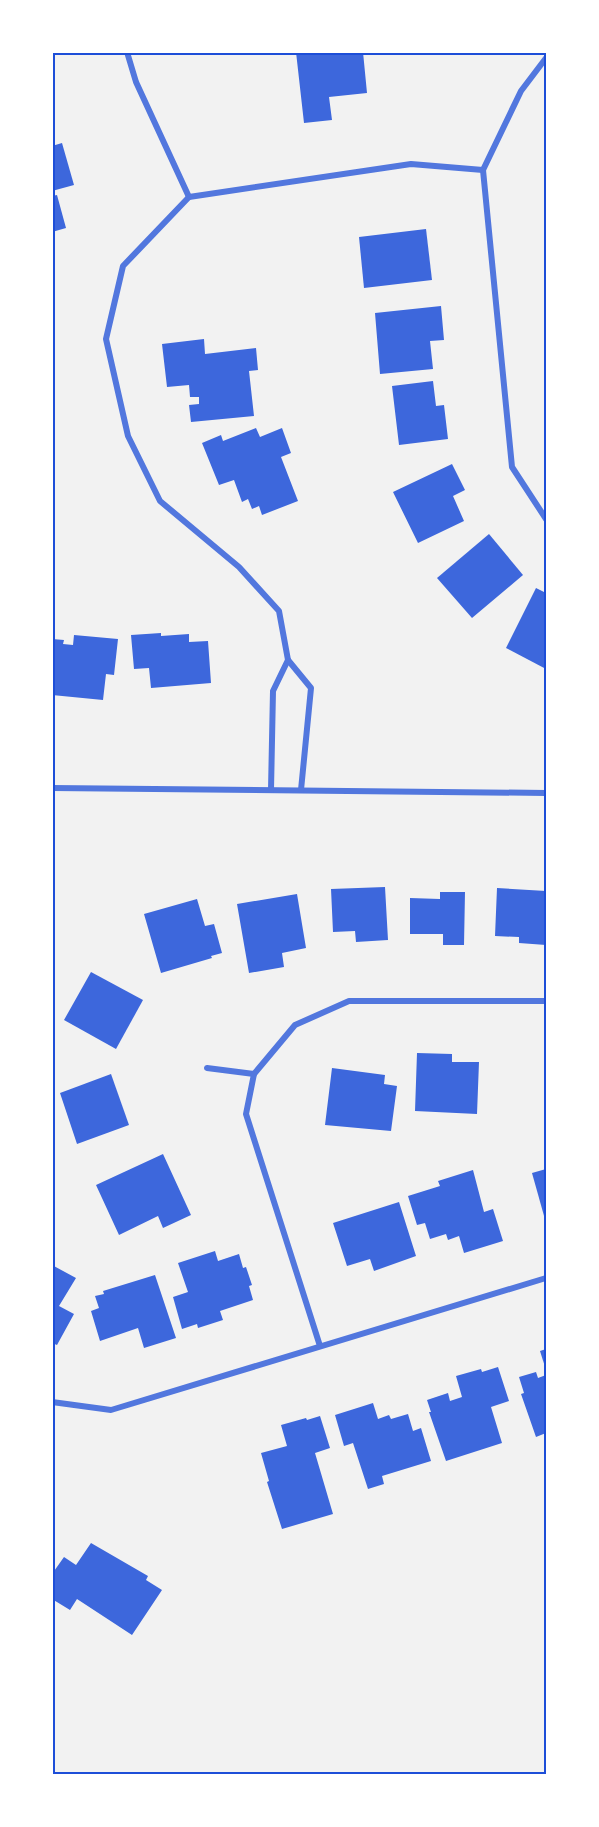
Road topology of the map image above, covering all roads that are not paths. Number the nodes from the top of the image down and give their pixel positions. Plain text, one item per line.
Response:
1 (127, 52) edge
2 (546, 58) edge
3 (483, 170) junction
4 (189, 197) junction
5 (546, 519) edge
6 (288, 660) junction
7 (52, 788) edge
8 (271, 790) junction
9 (301, 790) junction
10 (546, 793) edge
11 (546, 1001) edge
12 (207, 1068) dead end
13 (254, 1074) junction
14 (546, 1278) edge
15 (320, 1346) junction
16 (52, 1402) edge

1 - 4 street
2 - 3 street
3 - 4 street
3 - 5 street
4 - 6 street
6 - 8 street
6 - 9 street
7 - 8 street
8 - 9 street
9 - 10 street
11 - 13 street
12 - 13 street
13 - 15 street
14 - 15 street
15 - 16 street

